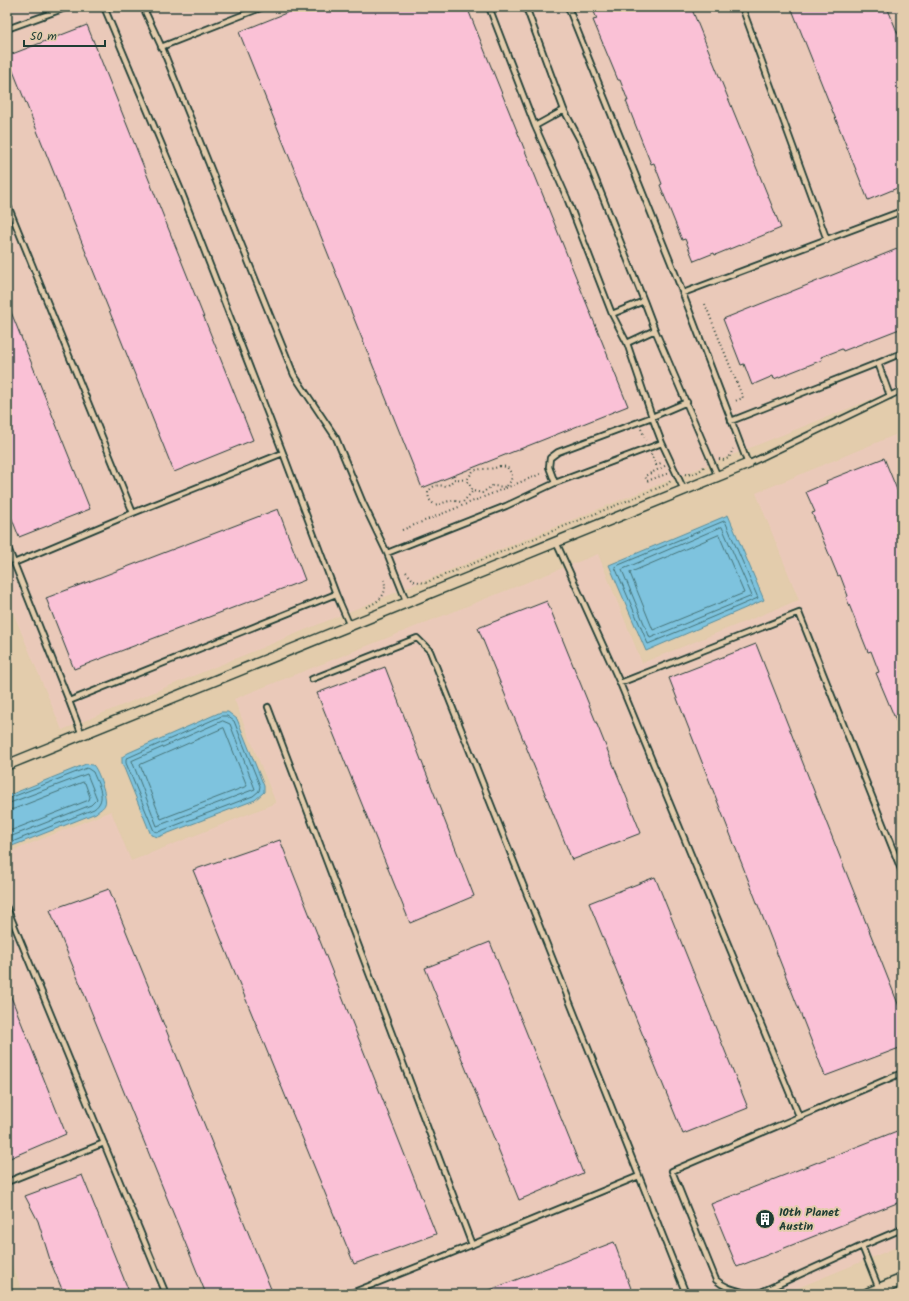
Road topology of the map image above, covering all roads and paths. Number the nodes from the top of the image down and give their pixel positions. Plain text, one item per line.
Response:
1 (68, 7) edge
2 (104, 7) edge
3 (143, 7) edge
4 (263, 7) edge
5 (489, 7) edge
6 (526, 7) edge
7 (568, 7) edge
8 (742, 7) edge
9 (7, 29) edge
10 (161, 47) junction
11 (564, 110) junction
12 (536, 126) junction
13 (7, 203) edge
14 (902, 211) edge
15 (827, 240) junction
16 (683, 294) junction
17 (644, 301) junction
18 (705, 304) dead end
19 (612, 314) junction
20 (655, 330) junction
21 (626, 343) junction
22 (902, 353) edge
23 (878, 363) junction
24 (902, 390) edge
25 (890, 396) junction
26 (735, 401) dead end
27 (686, 402) junction
28 (652, 417) junction
29 (731, 420) junction
30 (640, 426) dead end
31 (646, 440) dead end
32 (662, 443) junction
33 (733, 448) dead end
34 (283, 453) junction
35 (651, 453) dead end
36 (717, 457) dead end
37 (705, 462) dead end
38 (748, 464) junction
39 (683, 471) dead end
40 (544, 472) dead end
41 (718, 476) junction
42 (467, 480) junction
43 (554, 483) junction
44 (506, 487) junction
45 (684, 490) junction
46 (473, 491) junction
47 (133, 513) junction
48 (402, 530) dead end
49 (556, 542) junction
50 (7, 545) edge
51 (387, 553) junction
52 (14, 562) junction
53 (406, 572) dead end
54 (384, 580) dead end
55 (336, 594) junction
56 (407, 603) junction
57 (366, 607) dead end
58 (350, 626) junction
59 (312, 679) dead end
60 (620, 683) junction
61 (69, 701) junction
62 (268, 707) dead end
63 (82, 735) junction
64 (7, 765) edge
65 (902, 872) edge
66 (7, 908) edge
67 (902, 1073) edge
68 (799, 1116) junction
69 (104, 1143) junction
70 (638, 1176) junction
71 (7, 1182) edge
72 (902, 1229) edge
73 (472, 1246) junction
74 (862, 1246) junction
75 (902, 1280) edge
76 (879, 1290) junction
77 (166, 1294) edge
78 (348, 1294) edge
79 (686, 1294) edge
80 (750, 1294) edge
81 (757, 1294) edge
82 (868, 1294) edge

1 - 9 lane
2 - 34 lane
3 - 10 lane
4 - 10 lane
5 - 12 lane
6 - 11 lane
7 - 16 lane
8 - 15 lane
10 - 51 lane
11 - 12 lane
11 - 17 lane
12 - 19 lane
13 - 47 lane
14 - 15 lane
15 - 16 lane
16 - 29 lane
17 - 19 lane
17 - 20 lane
18 - 26 path
19 - 21 lane
20 - 21 lane
20 - 27 lane
21 - 28 lane
22 - 23 lane
23 - 25 lane
23 - 29 lane
24 - 25 lane
25 - 38 lane
27 - 28 lane
27 - 41 lane
28 - 32 lane
28 - 43 lane
29 - 38 lane
30 - 31 path
32 - 43 lane
32 - 45 lane
33 - 36 path
34 - 47 lane
34 - 55 lane
35 - 53 path
37 - 39 path
38 - 41 street
40 - 44 path
41 - 45 street
42 - 44 path
42 - 46 path
42 - 46 path
43 - 51 lane
44 - 46 path
44 - 48 path
45 - 49 street
47 - 52 lane
49 - 56 street
49 - 60 lane
50 - 52 lane
51 - 56 lane
52 - 61 lane
54 - 57 path
55 - 58 lane
55 - 61 lane
56 - 58 street
58 - 63 street
59 - 70 lane
60 - 65 lane
60 - 68 lane
61 - 63 lane
62 - 73 lane
63 - 64 street
66 - 69 lane
67 - 68 lane
68 - 80 lane
69 - 71 lane
69 - 77 lane
70 - 73 lane
70 - 79 lane
72 - 74 lane
73 - 78 lane
74 - 76 lane
74 - 81 lane
75 - 76 street
76 - 82 street

